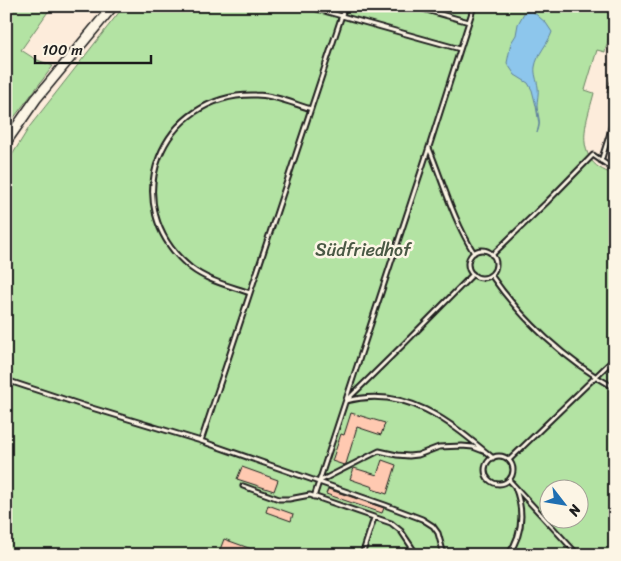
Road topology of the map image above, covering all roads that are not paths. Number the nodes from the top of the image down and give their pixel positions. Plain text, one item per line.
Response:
1 (113, 6) edge
2 (306, 6) edge
3 (345, 6) edge
4 (412, 6) edge
5 (474, 6) edge
6 (342, 16) junction
7 (469, 22) junction
8 (460, 49) junction
9 (311, 109) junction
10 (615, 111) edge
11 (615, 133) edge
12 (609, 136) junction
13 (6, 142) edge
14 (429, 147) junction
15 (601, 161) junction
16 (615, 169) edge
17 (474, 253) junction
18 (492, 255) junction
19 (473, 274) junction
20 (490, 275) junction
21 (250, 293) junction
22 (615, 358) edge
23 (595, 377) junction
24 (6, 380) edge
25 (615, 388) edge
26 (345, 402) junction
27 (201, 441) junction
28 (486, 452) junction
29 (493, 458) junction
30 (509, 460) junction
31 (509, 480) junction
32 (319, 482) junction
33 (514, 484) junction
34 (243, 486) dead end
35 (314, 497) junction
36 (374, 518) junction
37 (362, 555) edge
38 (417, 555) edge
39 (444, 555) edge
40 (508, 555) edge
41 (578, 555) edge

1 - 13 street
2 - 6 lane
3 - 6 lane
4 - 7 lane
5 - 7 lane
6 - 8 lane
6 - 9 lane
7 - 8 lane
8 - 14 lane
9 - 21 lane
9 - 21 lane
10 - 12 lane
11 - 12 lane
12 - 15 lane
14 - 17 lane
14 - 26 lane
15 - 16 lane
15 - 18 lane
17 - 18 lane
17 - 19 lane
18 - 20 lane
19 - 20 lane
19 - 26 lane
20 - 23 lane
21 - 27 lane
22 - 23 lane
23 - 25 lane
23 - 30 lane
24 - 27 lane
26 - 28 lane
26 - 32 lane
27 - 32 lane
28 - 29 lane
28 - 32 lane
29 - 30 lane
29 - 31 lane
30 - 31 lane
31 - 33 lane
32 - 35 lane
32 - 39 lane
33 - 40 lane
33 - 41 lane
34 - 35 lane
35 - 36 lane
36 - 37 lane
36 - 38 lane

